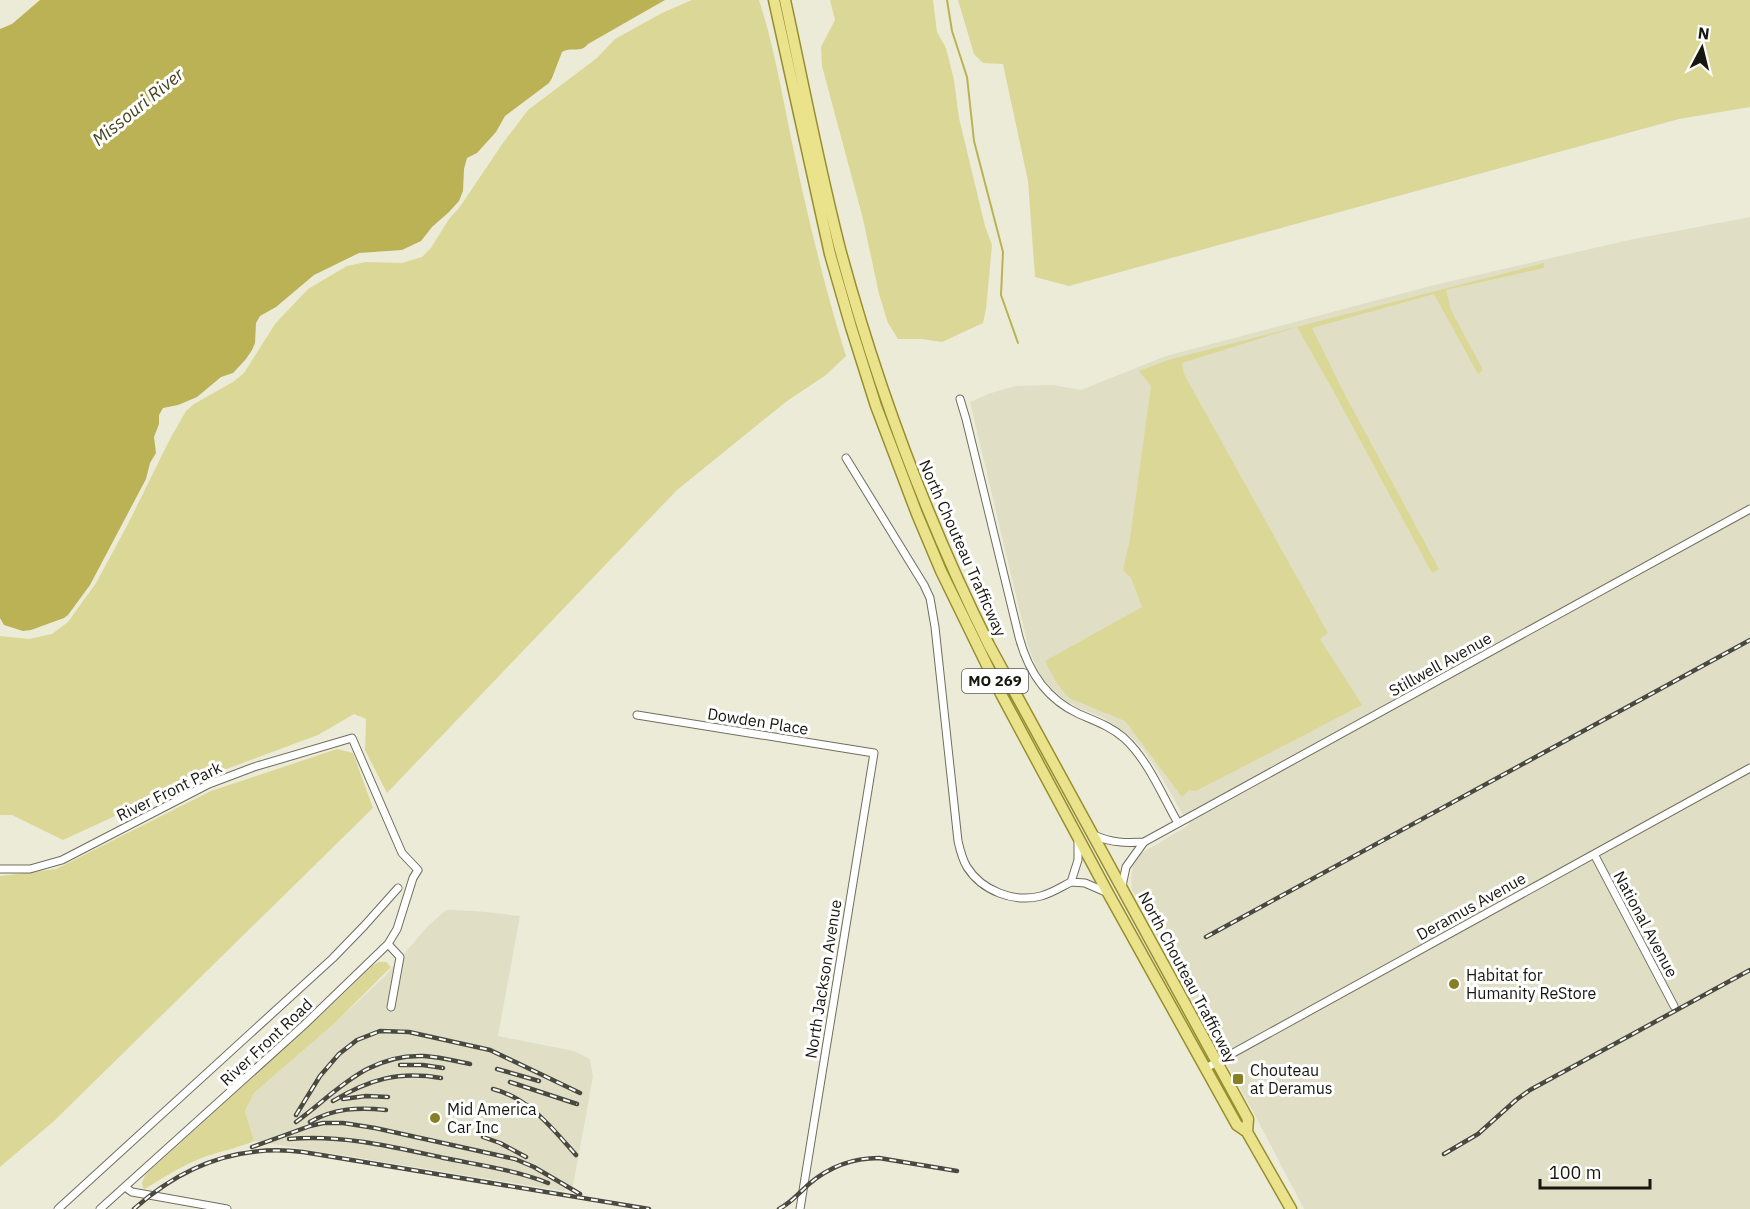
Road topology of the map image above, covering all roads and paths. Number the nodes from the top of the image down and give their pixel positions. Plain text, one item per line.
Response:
1 (774, 0) edge
2 (785, 0) edge
3 (960, 399) dead end
4 (846, 458) dead end
5 (901, 459) junction
6 (1750, 509) edge
7 (637, 715) dead end
8 (874, 753) joint
9 (1750, 768) edge
10 (1178, 823) junction
11 (1077, 834) junction
12 (1094, 836) junction
13 (1144, 842) junction
14 (1594, 854) junction
15 (0, 869) edge
16 (418, 870) joint
17 (1071, 882) junction
18 (1122, 886) junction
19 (398, 888) dead end
20 (1108, 894) junction
21 (388, 944) junction
22 (1674, 1006) dead end
23 (391, 1007) dead end
24 (1217, 1062) junction
25 (1206, 1068) junction
26 (1248, 1132) junction
27 (125, 1187) junction
28 (58, 1209) edge
29 (100, 1209) edge
30 (227, 1209) edge
31 (800, 1209) edge
32 (1291, 1209) edge

1 - 5 main road, North Chouteau Trafficway / MO 269
2 - 5 main road, North Chouteau Trafficway / MO 269
3 - 10 street, North Chouteau Trafficway
4 - 17 street
5 - 11 main road, North Chouteau Trafficway / MO 269
5 - 12 main road, North Chouteau Trafficway / MO 269
6 - 10 street, Stillwell Avenue
7 - 8 street, Dowden Place
8 - 31 street, North Jackson Avenue
9 - 14 street, Deramus Avenue
10 - 13 street, Stillwell Avenue
11 - 17 street, North Chouteau Trafficway
11 - 20 main road, North Chouteau Trafficway / MO 269
12 - 13 street, Stillwell Avenue
12 - 18 main road, North Chouteau Trafficway / MO 269
13 - 18 street, Stillwell Avenue
14 - 22 street, National Avenue
14 - 24 street, Deramus Avenue
15 - 16 street, River Front Park
16 - 21 street, River Front Road
17 - 20 street
18 - 24 main road, North Chouteau Trafficway / MO 269
19 - 28 street, River Front Road
20 - 25 main road, North Chouteau Trafficway / MO 269
21 - 23 street
21 - 27 street, River Front Road
24 - 25 street, Deramus Avenue
24 - 26 main road, North Chouteau Trafficway / MO 269
25 - 26 main road, North Chouteau Trafficway / MO 269
26 - 32 main road, North Chouteau Trafficway / MO 269
27 - 29 street, River Front Road
27 - 30 street

